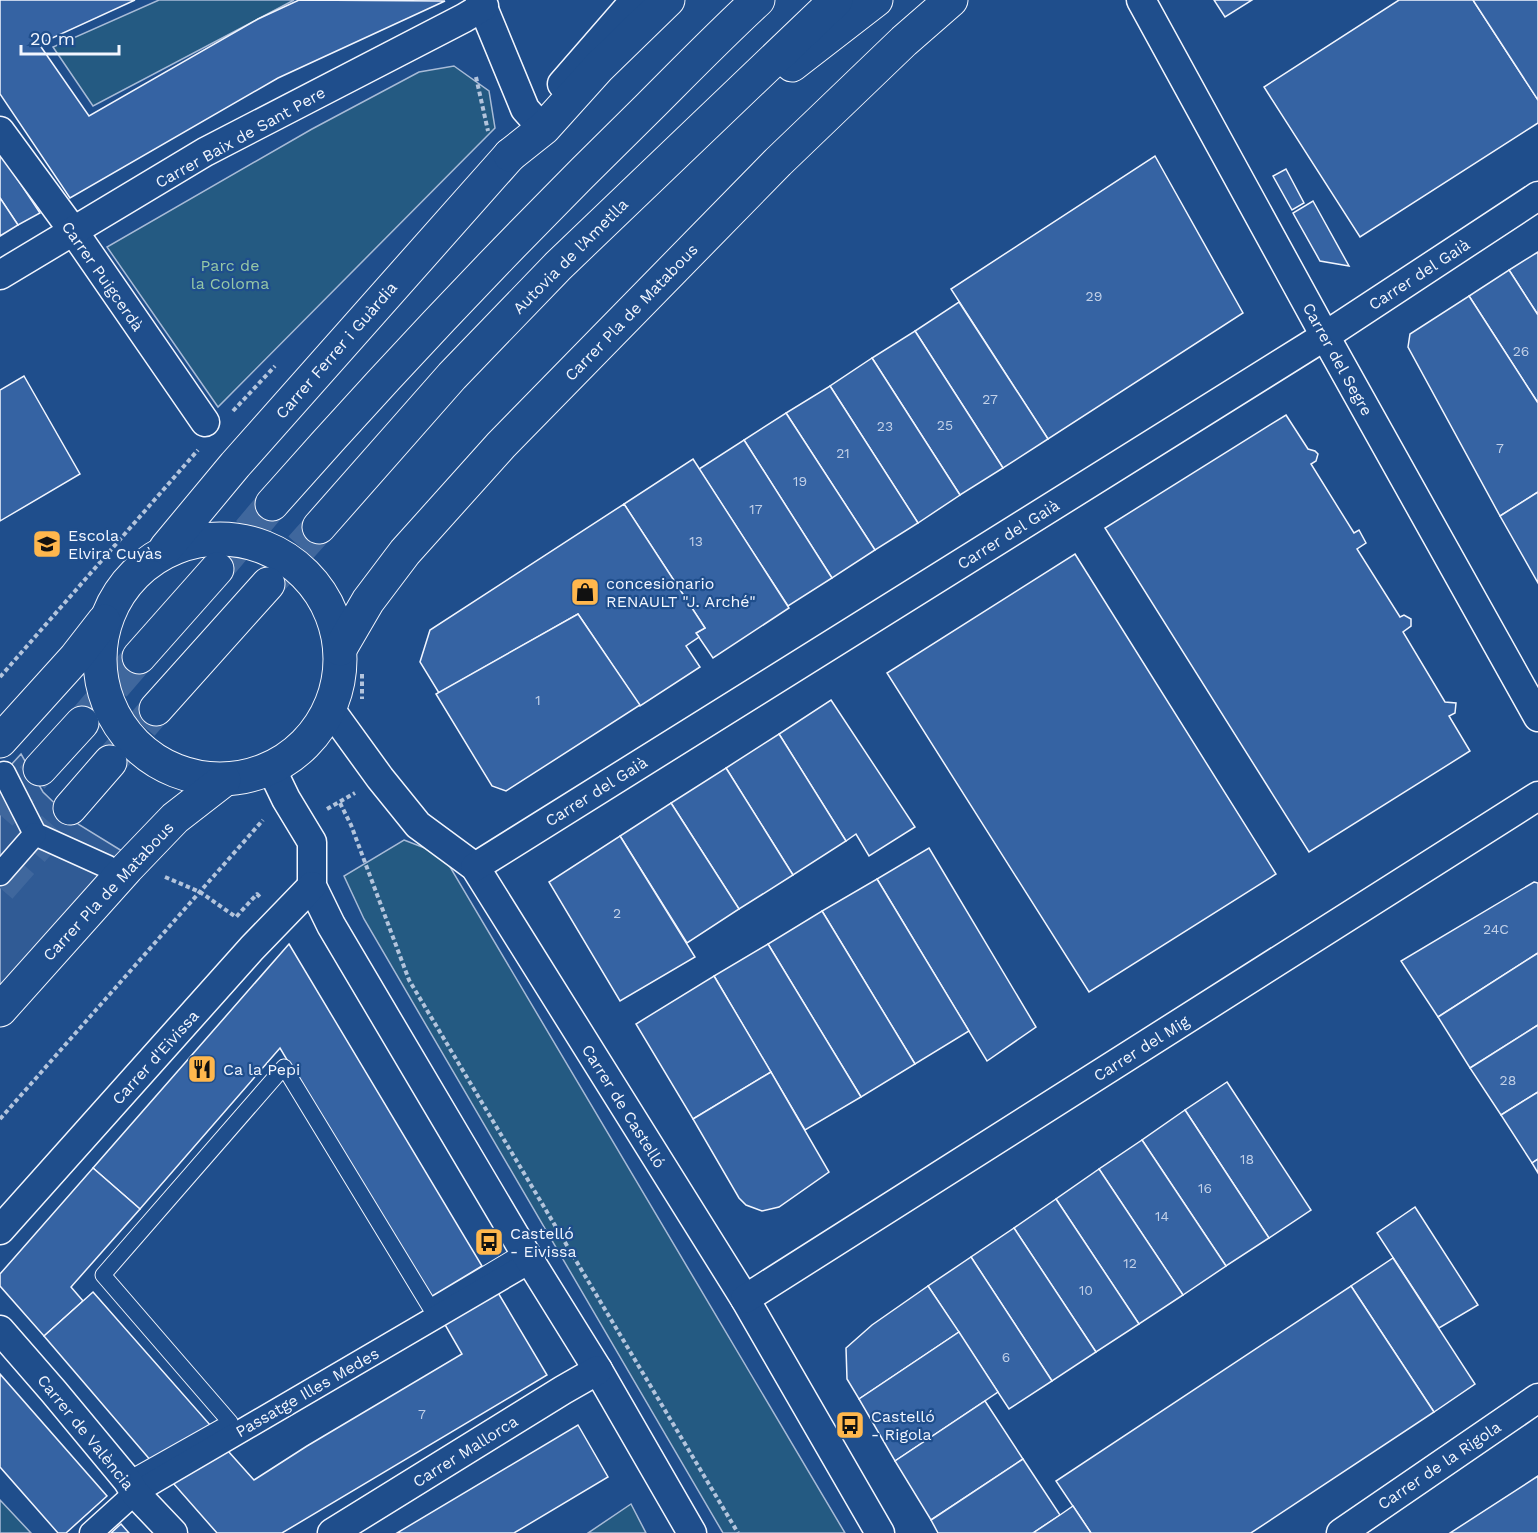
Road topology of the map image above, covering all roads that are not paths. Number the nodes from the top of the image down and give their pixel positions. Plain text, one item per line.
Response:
1 (635, 0) edge
2 (668, 0) edge
3 (758, 0) edge
4 (836, 0) edge
5 (876, 0) edge
6 (951, 0) edge
7 (1141, 0) edge
8 (482, 3) edge
9 (713, 116) junction
10 (533, 118) junction
11 (0, 131) edge
12 (500, 146) junction
13 (1538, 196) edge
14 (74, 232) junction
15 (0, 274) edge
16 (1325, 336) junction
17 (218, 418) road end
18 (272, 504) tunnel mouth
19 (319, 527) tunnel mouth
20 (166, 548) junction
21 (217, 569) tunnel mouth
22 (268, 584) tunnel mouth
23 (104, 621) junction
24 (340, 649) junction
25 (139, 657) tunnel mouth
26 (330, 708) junction
27 (156, 709) tunnel mouth
28 (1538, 717) edge
29 (82, 723) tunnel mouth
30 (2, 757) edge
31 (111, 762) tunnel mouth
32 (271, 768) junction
33 (40, 769) tunnel mouth
34 (224, 780) junction
35 (1538, 796) edge
36 (70, 808) tunnel mouth
37 (35, 834) junction
38 (108, 867) dead end
39 (475, 867) junction
40 (0, 873) edge
41 (312, 886) junction
42 (0, 1010) edge
43 (0, 1230) edge
44 (527, 1257) junction
45 (745, 1299) junction
46 (0, 1330) edge
47 (598, 1370) junction
48 (1538, 1398) edge
49 (131, 1486) junction
50 (91, 1533) edge
51 (173, 1533) edge
52 (332, 1533) edge
53 (692, 1533) edge
54 (880, 1533) edge
55 (1341, 1533) edge

1 - 10 street
2 - 12 main road, Carrer Ferrer i Guàrdia
3 - 18 main road
4 - 9 main road, Autovia de l'Ametlla
5 - 9 main road
6 - 24 main road, Carrer Pla de Matabous
7 - 16 street, Carrer del Segre
8 - 10 street
8 - 14 street, Carrer Baix de Sant Pere
9 - 19 main road, Autovia de l'Ametlla
10 - 12 street
11 - 14 street, Carrer Puigcerdà
12 - 20 main road, Carrer Ferrer i Guàrdia
13 - 16 street, Carrer del Gaià
14 - 15 street, Carrer Baix de Sant Pere
14 - 17 street, Carrer Puigcerdà
16 - 28 street, Carrer del Segre
16 - 39 street, Carrer del Gaià
20 - 23 main road, Carrer Ferrer i Guàrdia
20 - 24 main road
21 - 25 main road
22 - 27 main road
23 - 30 main road
23 - 34 main road
24 - 26 main road
26 - 32 main road
26 - 39 street, Carrer de Castelló
29 - 33 main road
30 - 37 street
31 - 36 main road
32 - 34 main road
32 - 41 street
34 - 42 main road, Carrer Pla de Matabous
35 - 45 street, Carrer del Mig
37 - 38 street
37 - 40 street
39 - 45 street, Carrer de Castelló
41 - 43 street, Carrer d'Eivissa
41 - 44 street
44 - 47 street
44 - 49 street, Passatge Illes Medes
44 - 49 lane
45 - 54 street, Carrer de Castelló
46 - 49 street, Carrer de València
47 - 52 street, Carrer Mallorca
47 - 53 street
48 - 55 street, Carrer de la Rigola
49 - 50 street, Passatge Illes Medes
49 - 51 street, Carrer de València

